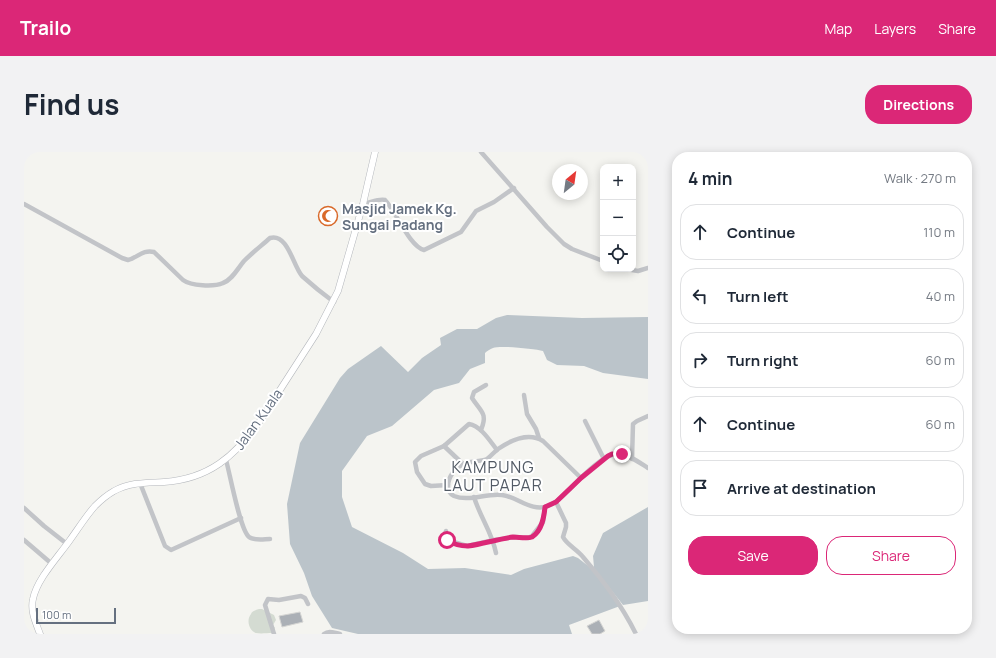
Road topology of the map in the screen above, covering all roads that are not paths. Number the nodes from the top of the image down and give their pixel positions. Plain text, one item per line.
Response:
1 (375, 152) edge
2 (481, 152) edge
3 (514, 188) junction
4 (24, 204) edge
5 (363, 204) junction
6 (600, 260) edge
7 (648, 268) edge
8 (636, 271) edge
9 (334, 302) junction
10 (486, 385) dead end
11 (524, 396) dead end
12 (648, 416) edge
13 (585, 421) dead end
14 (481, 430) junction
15 (539, 438) junction
16 (444, 446) junction
17 (497, 450) junction
18 (604, 459) junction
19 (632, 459) junction
20 (226, 460) junction
21 (464, 464) junction
22 (648, 468) edge
23 (581, 478) junction
24 (140, 483) junction
25 (448, 485) junction
26 (474, 498) junction
27 (556, 502) junction
28 (545, 507) junction
29 (24, 508) edge
30 (240, 518) junction
31 (446, 531) dead end
32 (270, 539) dead end
33 (24, 540) edge
34 (494, 540) junction
35 (67, 544) junction
36 (496, 553) dead end
37 (52, 564) junction
38 (308, 604) dead end
39 (40, 634) edge
40 (274, 634) edge
41 (324, 634) edge
42 (340, 634) edge
43 (636, 634) edge

1 - 5 main road, Jalan Kuala
2 - 3 street
3 - 5 street
3 - 6 street
4 - 9 street
5 - 9 main road, Jalan Kuala
7 - 8 street
9 - 20 main road, Jalan Kuala
10 - 14 street
11 - 15 street
12 - 19 street
13 - 18 street
14 - 16 street
14 - 17 street
15 - 17 street
15 - 23 street
16 - 21 street
16 - 25 street
17 - 21 street
18 - 19 street
18 - 23 street
19 - 22 street
20 - 24 main road, Jalan Kuala
20 - 30 street
21 - 25 street
23 - 27 street
24 - 30 street
24 - 35 main road, Jalan Kuala
25 - 26 street
26 - 28 street
26 - 34 street
27 - 28 street
27 - 43 street
28 - 34 street
29 - 35 street
30 - 32 street
31 - 34 street
33 - 37 street
34 - 36 street
35 - 37 main road, Jalan Kuala
37 - 39 main road, Jalan Kuala
38 - 40 street
41 - 42 street

